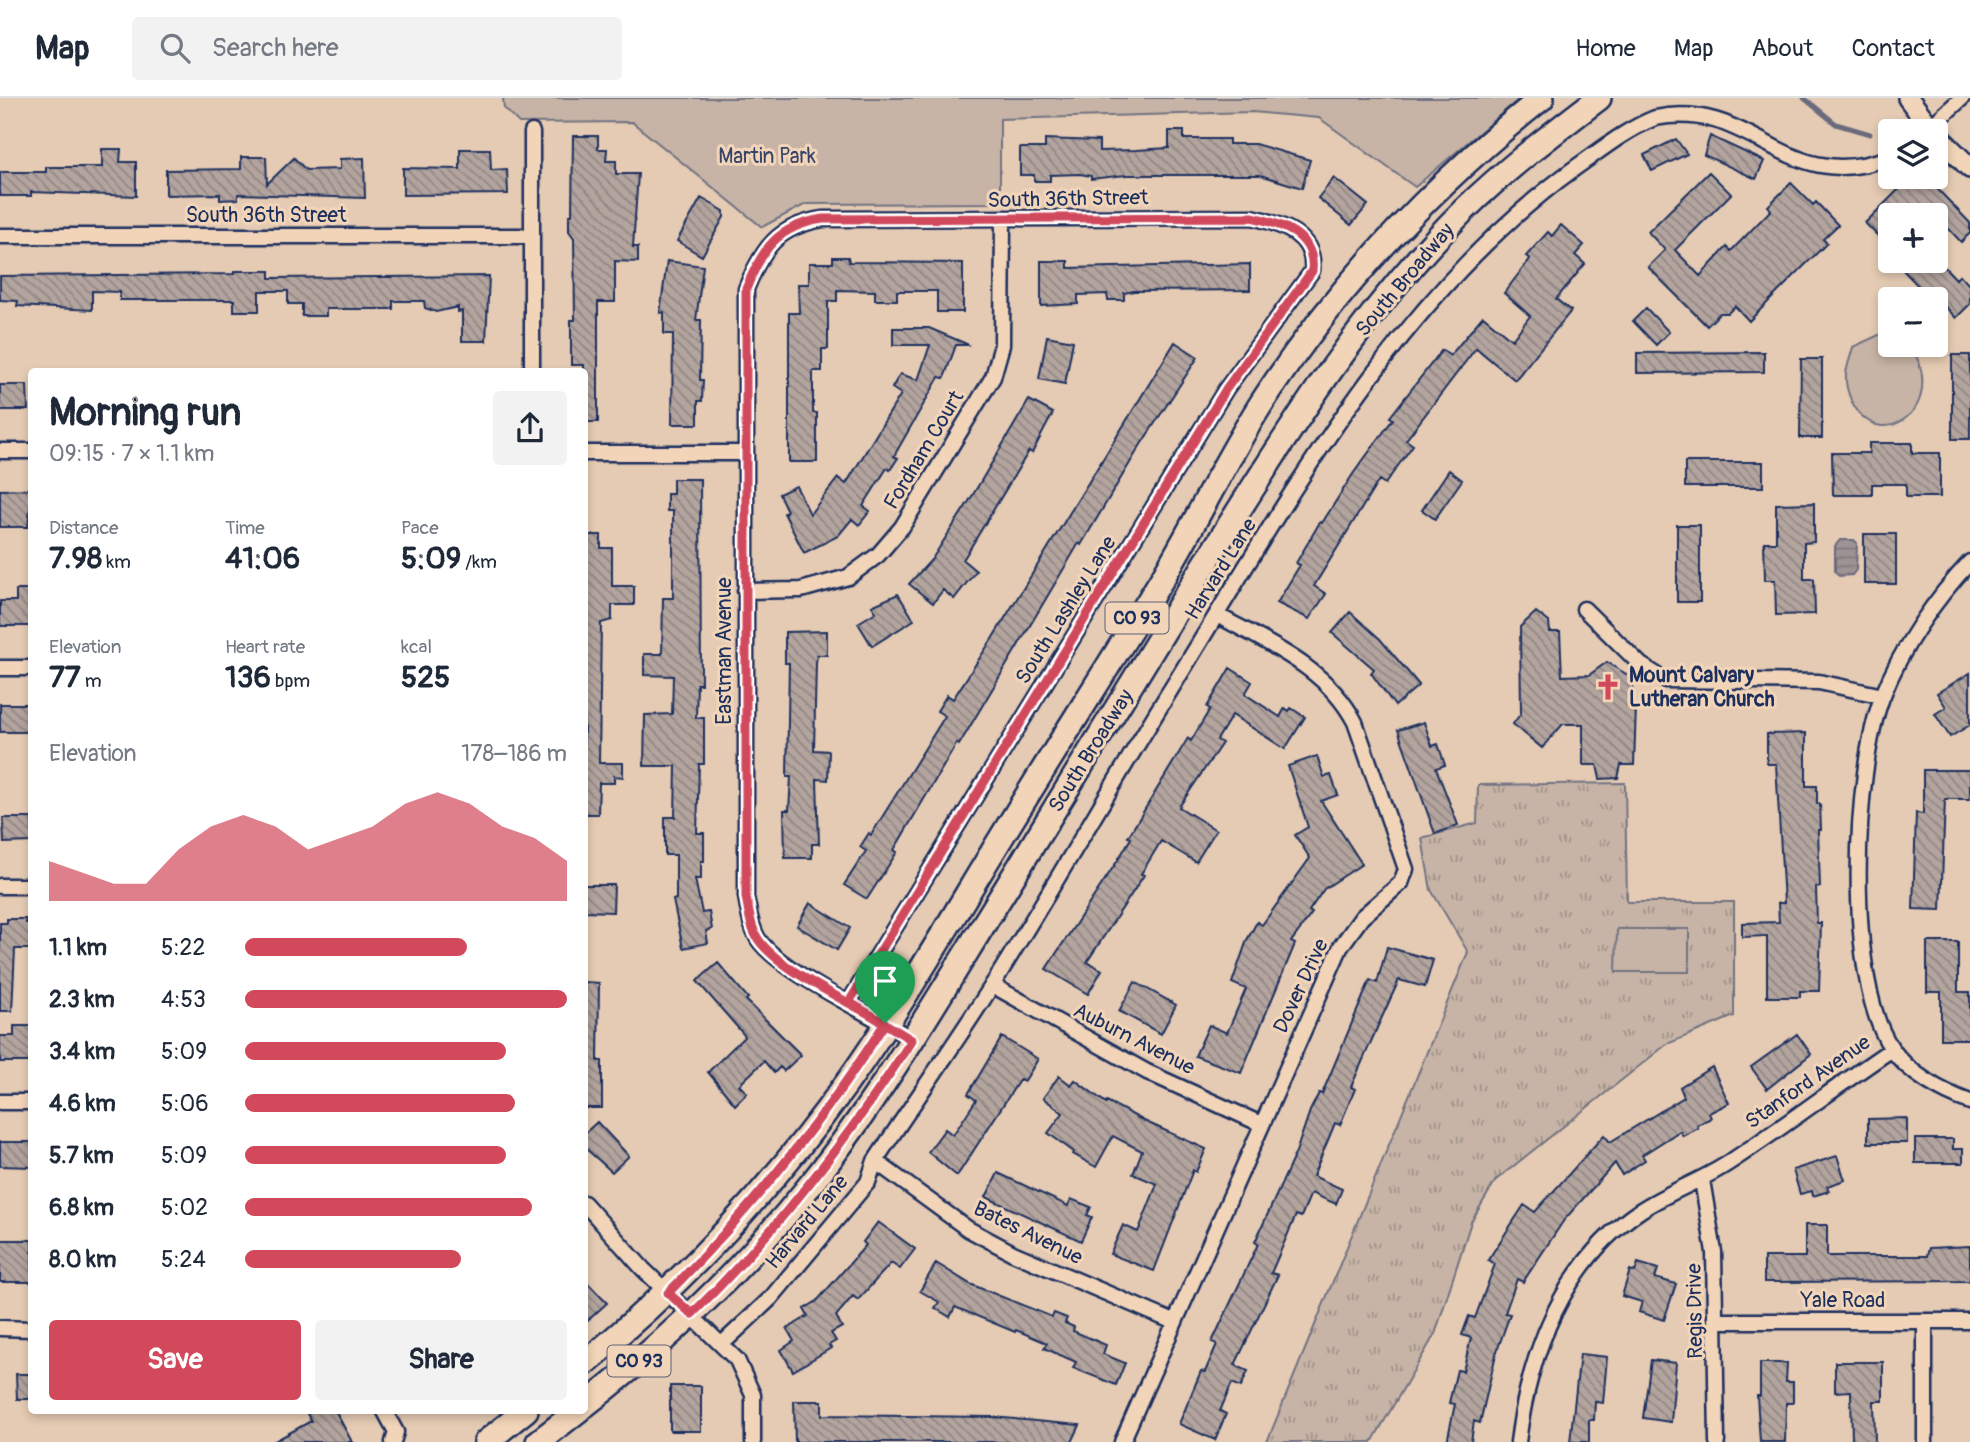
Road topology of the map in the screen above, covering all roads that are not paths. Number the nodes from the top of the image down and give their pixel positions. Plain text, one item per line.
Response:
1 (1542, 98) edge
2 (1600, 98) edge
3 (1908, 98) edge
4 (1962, 98) edge
5 (1923, 119) edge
6 (1942, 119) edge
7 (532, 132) dead end
8 (1948, 148) edge
9 (1878, 161) edge
10 (1970, 169) edge
11 (823, 219) joint
12 (1003, 221) junction
13 (0, 236) edge
14 (531, 236) junction
15 (1308, 243) joint
16 (532, 368) edge
17 (0, 451) edge
18 (28, 451) edge
19 (588, 453) edge
20 (744, 453) junction
21 (1970, 562) edge
22 (745, 591) junction
23 (1584, 609) dead end
24 (1217, 615) junction
25 (0, 668) edge
26 (28, 668) edge
27 (1883, 696) junction
28 (0, 886) edge
29 (28, 886) edge
30 (992, 985) junction
31 (849, 1002) junction
32 (885, 1023) junction
33 (912, 1040) junction
34 (1892, 1049) junction
35 (0, 1102) edge
36 (28, 1102) edge
37 (1970, 1102) edge
38 (1261, 1124) junction
39 (875, 1161) junction
40 (1702, 1180) junction
41 (588, 1207) edge
42 (668, 1293) junction
43 (692, 1314) junction
44 (1716, 1321) junction
45 (1970, 1321) edge
46 (1174, 1322) junction
47 (1925, 1322) junction
48 (0, 1328) edge
49 (28, 1329) edge
50 (723, 1343) junction
51 (588, 1361) edge
52 (588, 1403) edge
53 (386, 1414) edge
54 (521, 1414) edge
55 (574, 1414) edge
56 (395, 1437) edge
57 (485, 1442) edge
58 (538, 1442) edge
59 (753, 1442) edge
60 (1122, 1442) edge
61 (1518, 1442) edge
62 (1717, 1442) edge
63 (1925, 1442) edge

1 - 32 main road, South Broadway / CO 93
2 - 33 main road, South Broadway / CO 93
3 - 5 street
4 - 6 street
7 - 14 street
8 - 10 street
9 - 24 street, Harvard Lane
11 - 12 street, South 36th Street
11 - 20 street, Eastman Avenue
12 - 15 street, South 36th Street
12 - 22 street, Fordham Court
13 - 14 street, South 36th Street
14 - 16 street
15 - 31 street, South Lashley Lane
17 - 18 street
19 - 20 street
20 - 22 street, Eastman Avenue
21 - 27 street, Stanford Avenue
22 - 31 street, Eastman Avenue
23 - 27 street
24 - 30 street, Harvard Lane
24 - 38 street, Dover Drive
25 - 26 street
27 - 34 street, Stanford Avenue
28 - 29 street
30 - 38 street, Auburn Avenue
30 - 39 street, Harvard Lane
31 - 32 street, Eastman Avenue
32 - 33 street, Eastman Avenue
32 - 42 main road, South Broadway / CO 93
33 - 43 main road, South Broadway / CO 93
34 - 37 street
34 - 40 street, Stanford Avenue
35 - 36 street
38 - 46 street, Dover Drive
39 - 46 street, Bates Avenue
39 - 50 street, Harvard Lane
40 - 44 street, Regis Drive
40 - 61 street, Stanford Avenue
41 - 42 street
42 - 43 street
42 - 51 main road, South Broadway / CO 93
43 - 50 street
43 - 52 main road, South Broadway / CO 93
44 - 47 street, Yale Road
44 - 62 street, Regis Drive
45 - 47 street, Yale Road
46 - 60 street, Dover Drive
47 - 63 street
48 - 49 street
50 - 59 street
53 - 56 street
54 - 57 main road
55 - 58 main road

